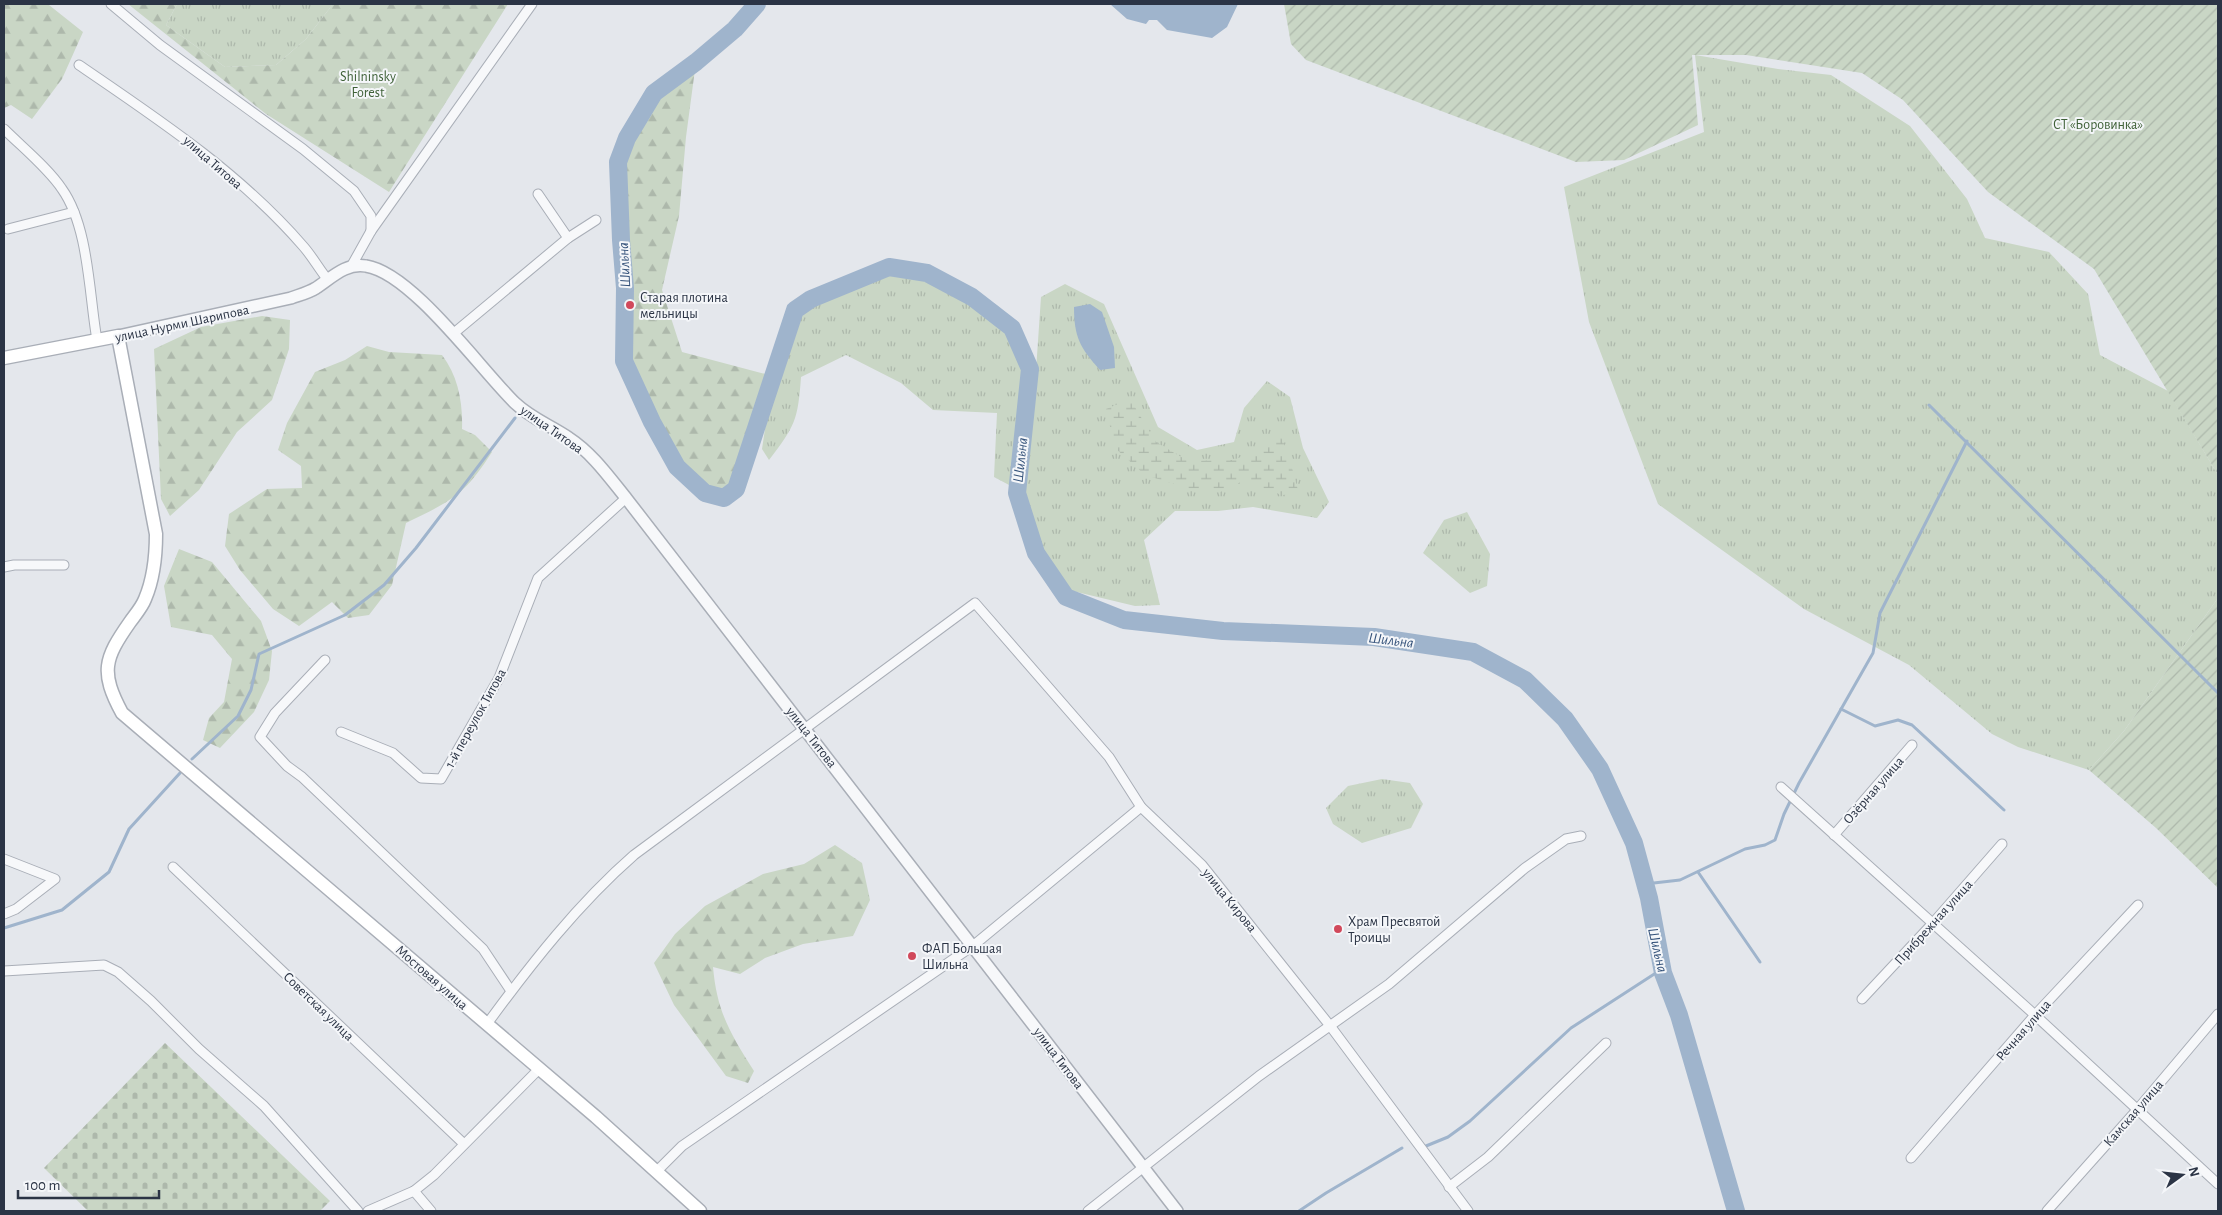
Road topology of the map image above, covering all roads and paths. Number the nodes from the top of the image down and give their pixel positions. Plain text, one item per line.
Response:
1 (111, 4) edge
2 (532, 4) edge
3 (79, 65) dead end
4 (4, 129) edge
5 (538, 194) dead end
6 (74, 212) junction
7 (596, 220) dead end
8 (8, 229) dead end
9 (371, 231) junction
10 (568, 238) junction
11 (352, 265) junction
12 (328, 280) junction
13 (454, 333) junction
14 (118, 336) junction
15 (97, 340) junction
16 (4, 358) edge
17 (626, 498) junction
18 (64, 565) dead end
19 (4, 567) edge
20 (325, 660) dead end
21 (806, 728) junction
22 (341, 732) dead end
23 (1912, 745) dead end
24 (1781, 787) dead end
25 (1141, 807) junction
26 (1834, 835) junction
27 (1581, 836) dead end
28 (2002, 844) dead end
29 (4, 859) edge
30 (174, 867) dead end
31 (2138, 905) dead end
32 (4, 914) edge
33 (1933, 923) junction
34 (974, 945) junction
35 (4, 971) edge
36 (511, 991) junction
37 (1862, 999) dead end
38 (2218, 1014) edge
39 (2035, 1015) junction
40 (487, 1024) junction
41 (1331, 1027) junction
42 (1606, 1043) dead end
43 (539, 1069) junction
44 (2138, 1110) junction
45 (464, 1144) junction
46 (1911, 1158) dead end
47 (1142, 1168) junction
48 (656, 1172) junction
49 (2218, 1184) edge
50 (1449, 1186) junction
51 (414, 1191) junction
52 (358, 1211) edge
53 (368, 1211) edge
54 (431, 1211) edge
55 (700, 1211) edge
56 (1088, 1211) edge
57 (1177, 1211) edge
58 (1468, 1211) edge
59 (2047, 1211) edge

1 - 9 street
2 - 9 street
3 - 12 street, улица Титова
4 - 6 street
5 - 10 street
6 - 8 street
6 - 15 street
7 - 10 street
9 - 11 street
10 - 13 street
11 - 12 street, улица Нурми Шарипова
11 - 13 street, улица Титова
12 - 14 street, улица Нурми Шарипова
13 - 17 street, улица Титова
14 - 15 main road, улица Нурми Шарипова
14 - 40 main road, Мостовая улица
15 - 16 main road, улица Нурми Шарипова
17 - 21 street, улица Титова
17 - 22 street, 1-й переулок Титова
18 - 19 street
20 - 36 street
21 - 25 street, улица Кирова
21 - 34 street, улица Титова
21 - 36 street
23 - 26 street, Озёрная улица
24 - 26 street
25 - 34 street
25 - 41 street, улица Кирова
26 - 33 street
27 - 41 street
28 - 33 street, Прибрежная улица
29 - 32 street
30 - 45 street, Советская улица
31 - 39 street, Речная улица
33 - 37 street, Прибрежная улица
33 - 39 street
34 - 47 street, улица Титова
34 - 48 street
35 - 52 street
36 - 40 street
38 - 44 street, Камская улица
39 - 44 street
39 - 46 street, Речная улица
40 - 43 main road, Мостовая улица
41 - 47 street
41 - 50 street, улица Кирова
42 - 50 street
43 - 45 street
43 - 48 main road, Мостовая улица
44 - 49 street
44 - 59 street, Камская улица
45 - 51 street
47 - 56 street
47 - 57 street, улица Титова
48 - 55 main road, Мостовая улица
50 - 58 street, улица Кирова
51 - 53 street
51 - 54 street

